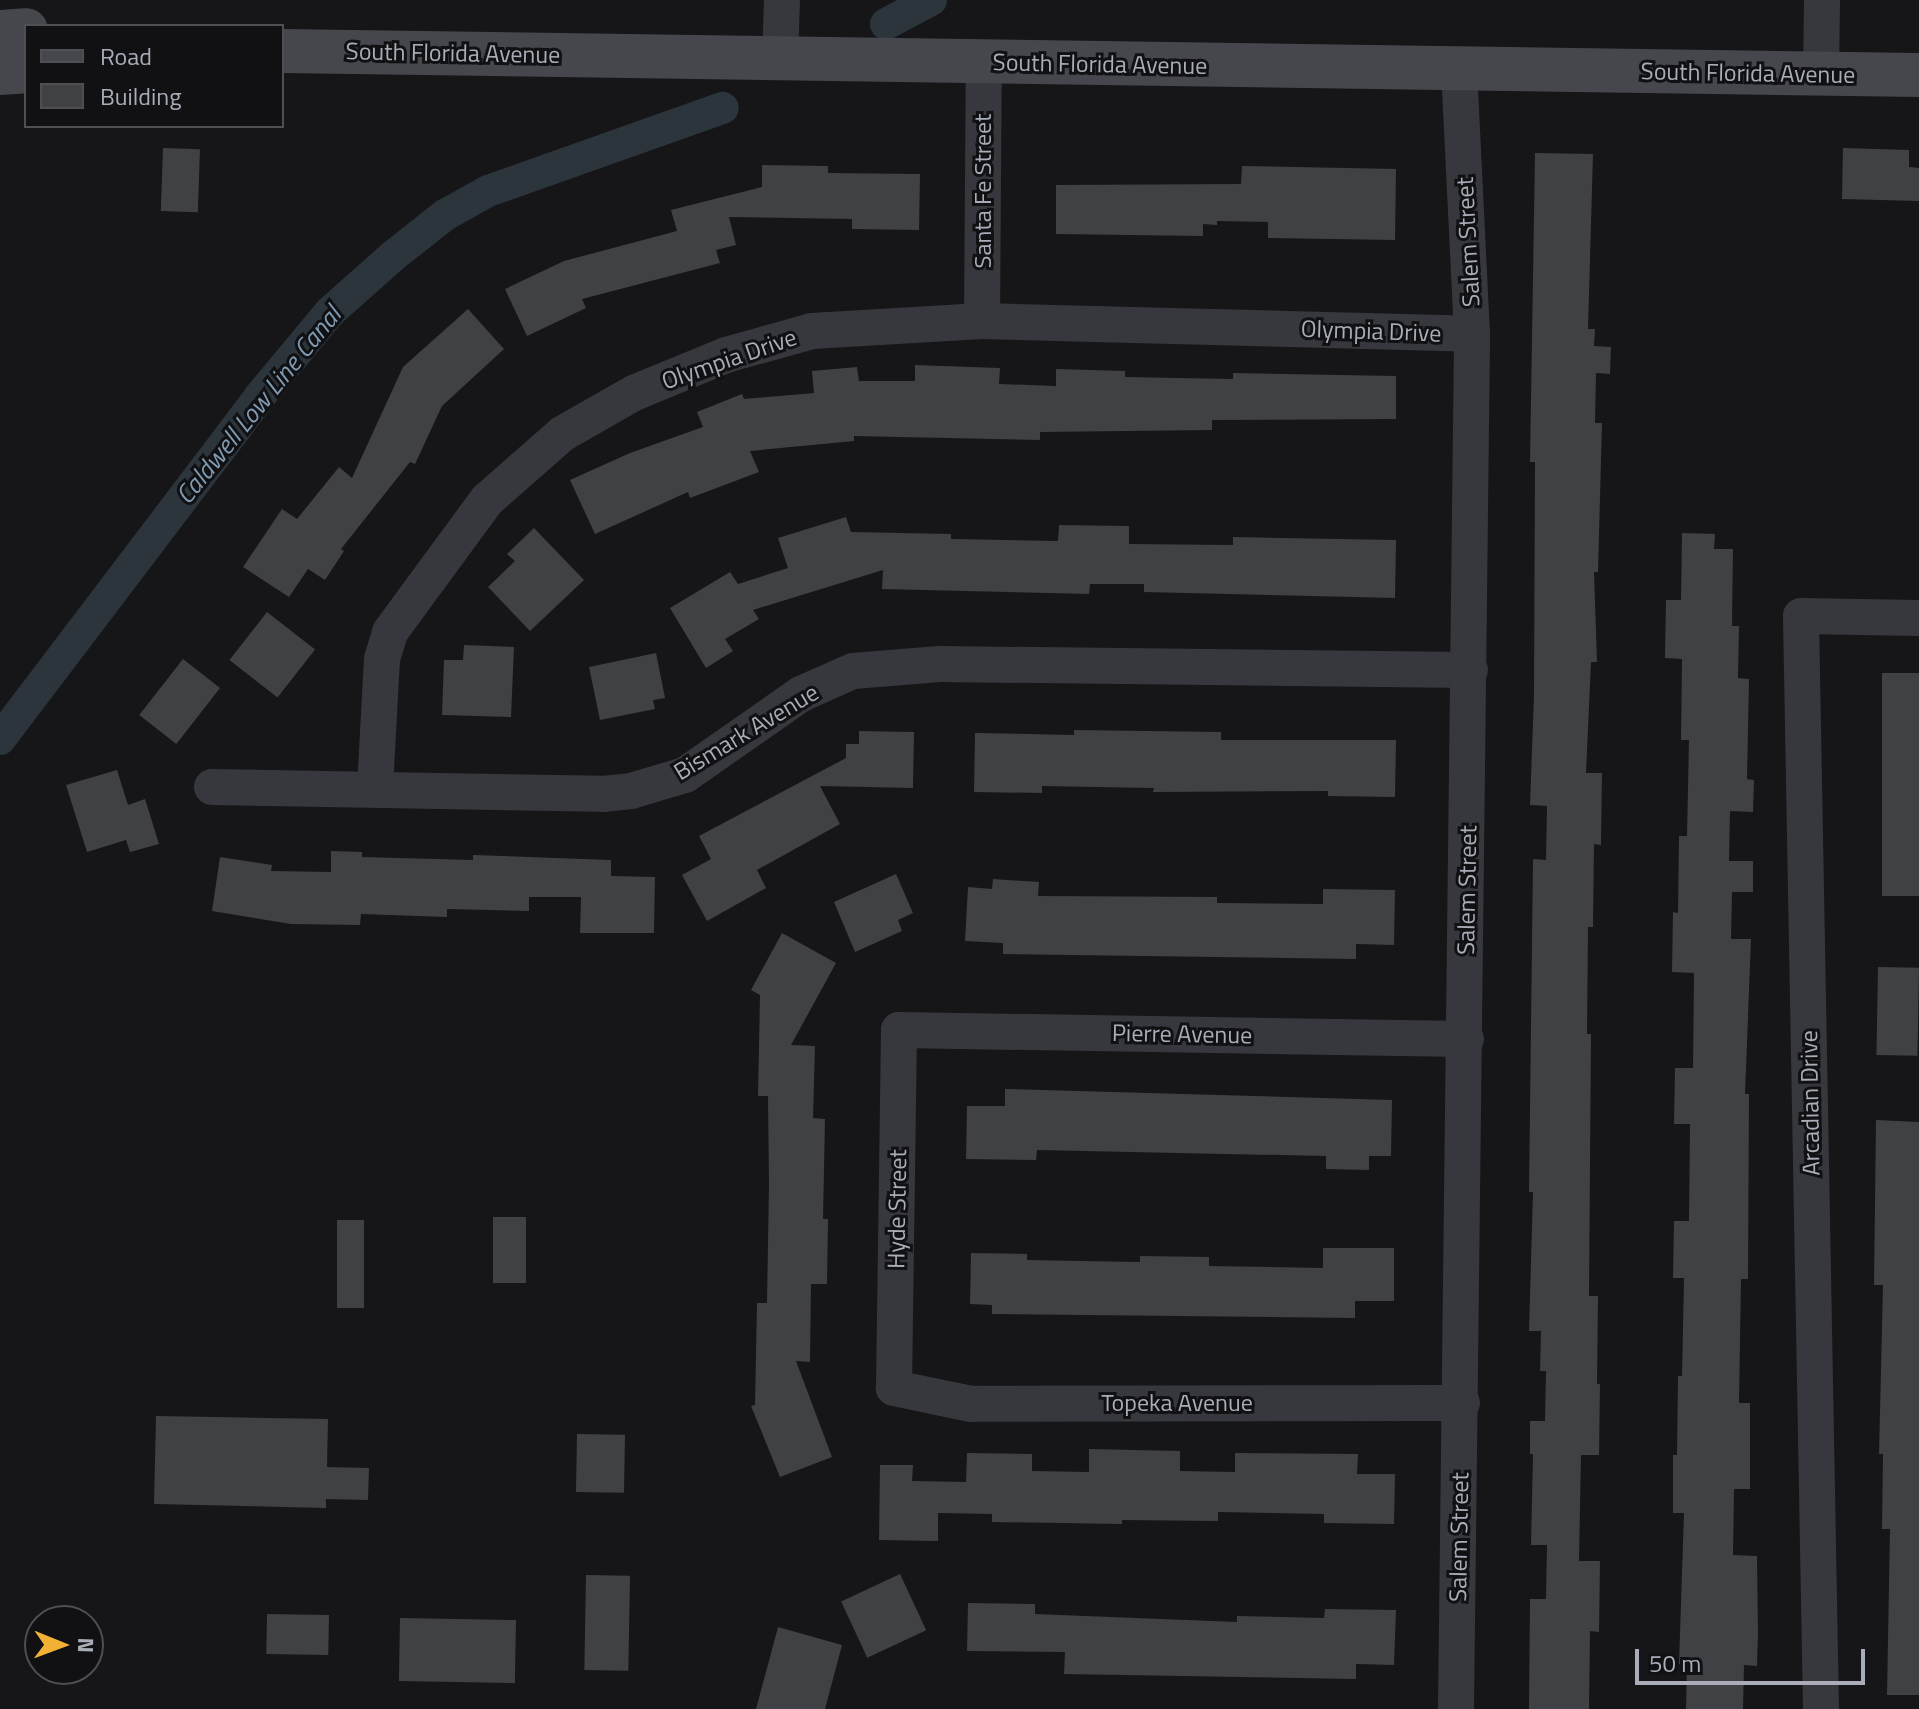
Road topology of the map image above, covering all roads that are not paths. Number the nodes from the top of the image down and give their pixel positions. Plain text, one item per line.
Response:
1 (782, 0) edge
2 (1822, 0) edge
3 (24, 30) edge
4 (0, 32) edge
5 (284, 51) edge
6 (780, 60) junction
7 (984, 62) junction
8 (1459, 70) junction
9 (24, 71) edge
10 (0, 73) edge
11 (1821, 74) junction
12 (1919, 75) edge
13 (982, 321) junction
14 (1472, 334) junction
15 (1919, 618) edge
16 (1470, 670) junction
17 (212, 787) dead end
18 (375, 788) junction
19 (899, 1030) joint
20 (1466, 1039) junction
21 (894, 1388) joint
22 (1462, 1403) junction
23 (1456, 1709) edge
24 (1821, 1709) edge

1 - 6 street
2 - 11 street
3 - 4 street
5 - 6 street, South Florida Avenue
6 - 7 street, South Florida Avenue
7 - 8 street, South Florida Avenue
7 - 13 street, Santa Fe Street
8 - 11 street, South Florida Avenue
8 - 14 street, Salem Street
9 - 10 street
11 - 12 street, South Florida Avenue
13 - 14 street, Olympia Drive
13 - 18 street, Olympia Drive
14 - 16 street, Salem Street
15 - 24 street, Arcadian Drive
16 - 18 street, Bismark Avenue
16 - 20 street, Salem Street
17 - 18 street, Bismark Avenue
19 - 20 street, Pierre Avenue
19 - 21 street, Hyde Street
20 - 22 street, Salem Street
21 - 22 street, Topeka Avenue
22 - 23 street, Salem Street

